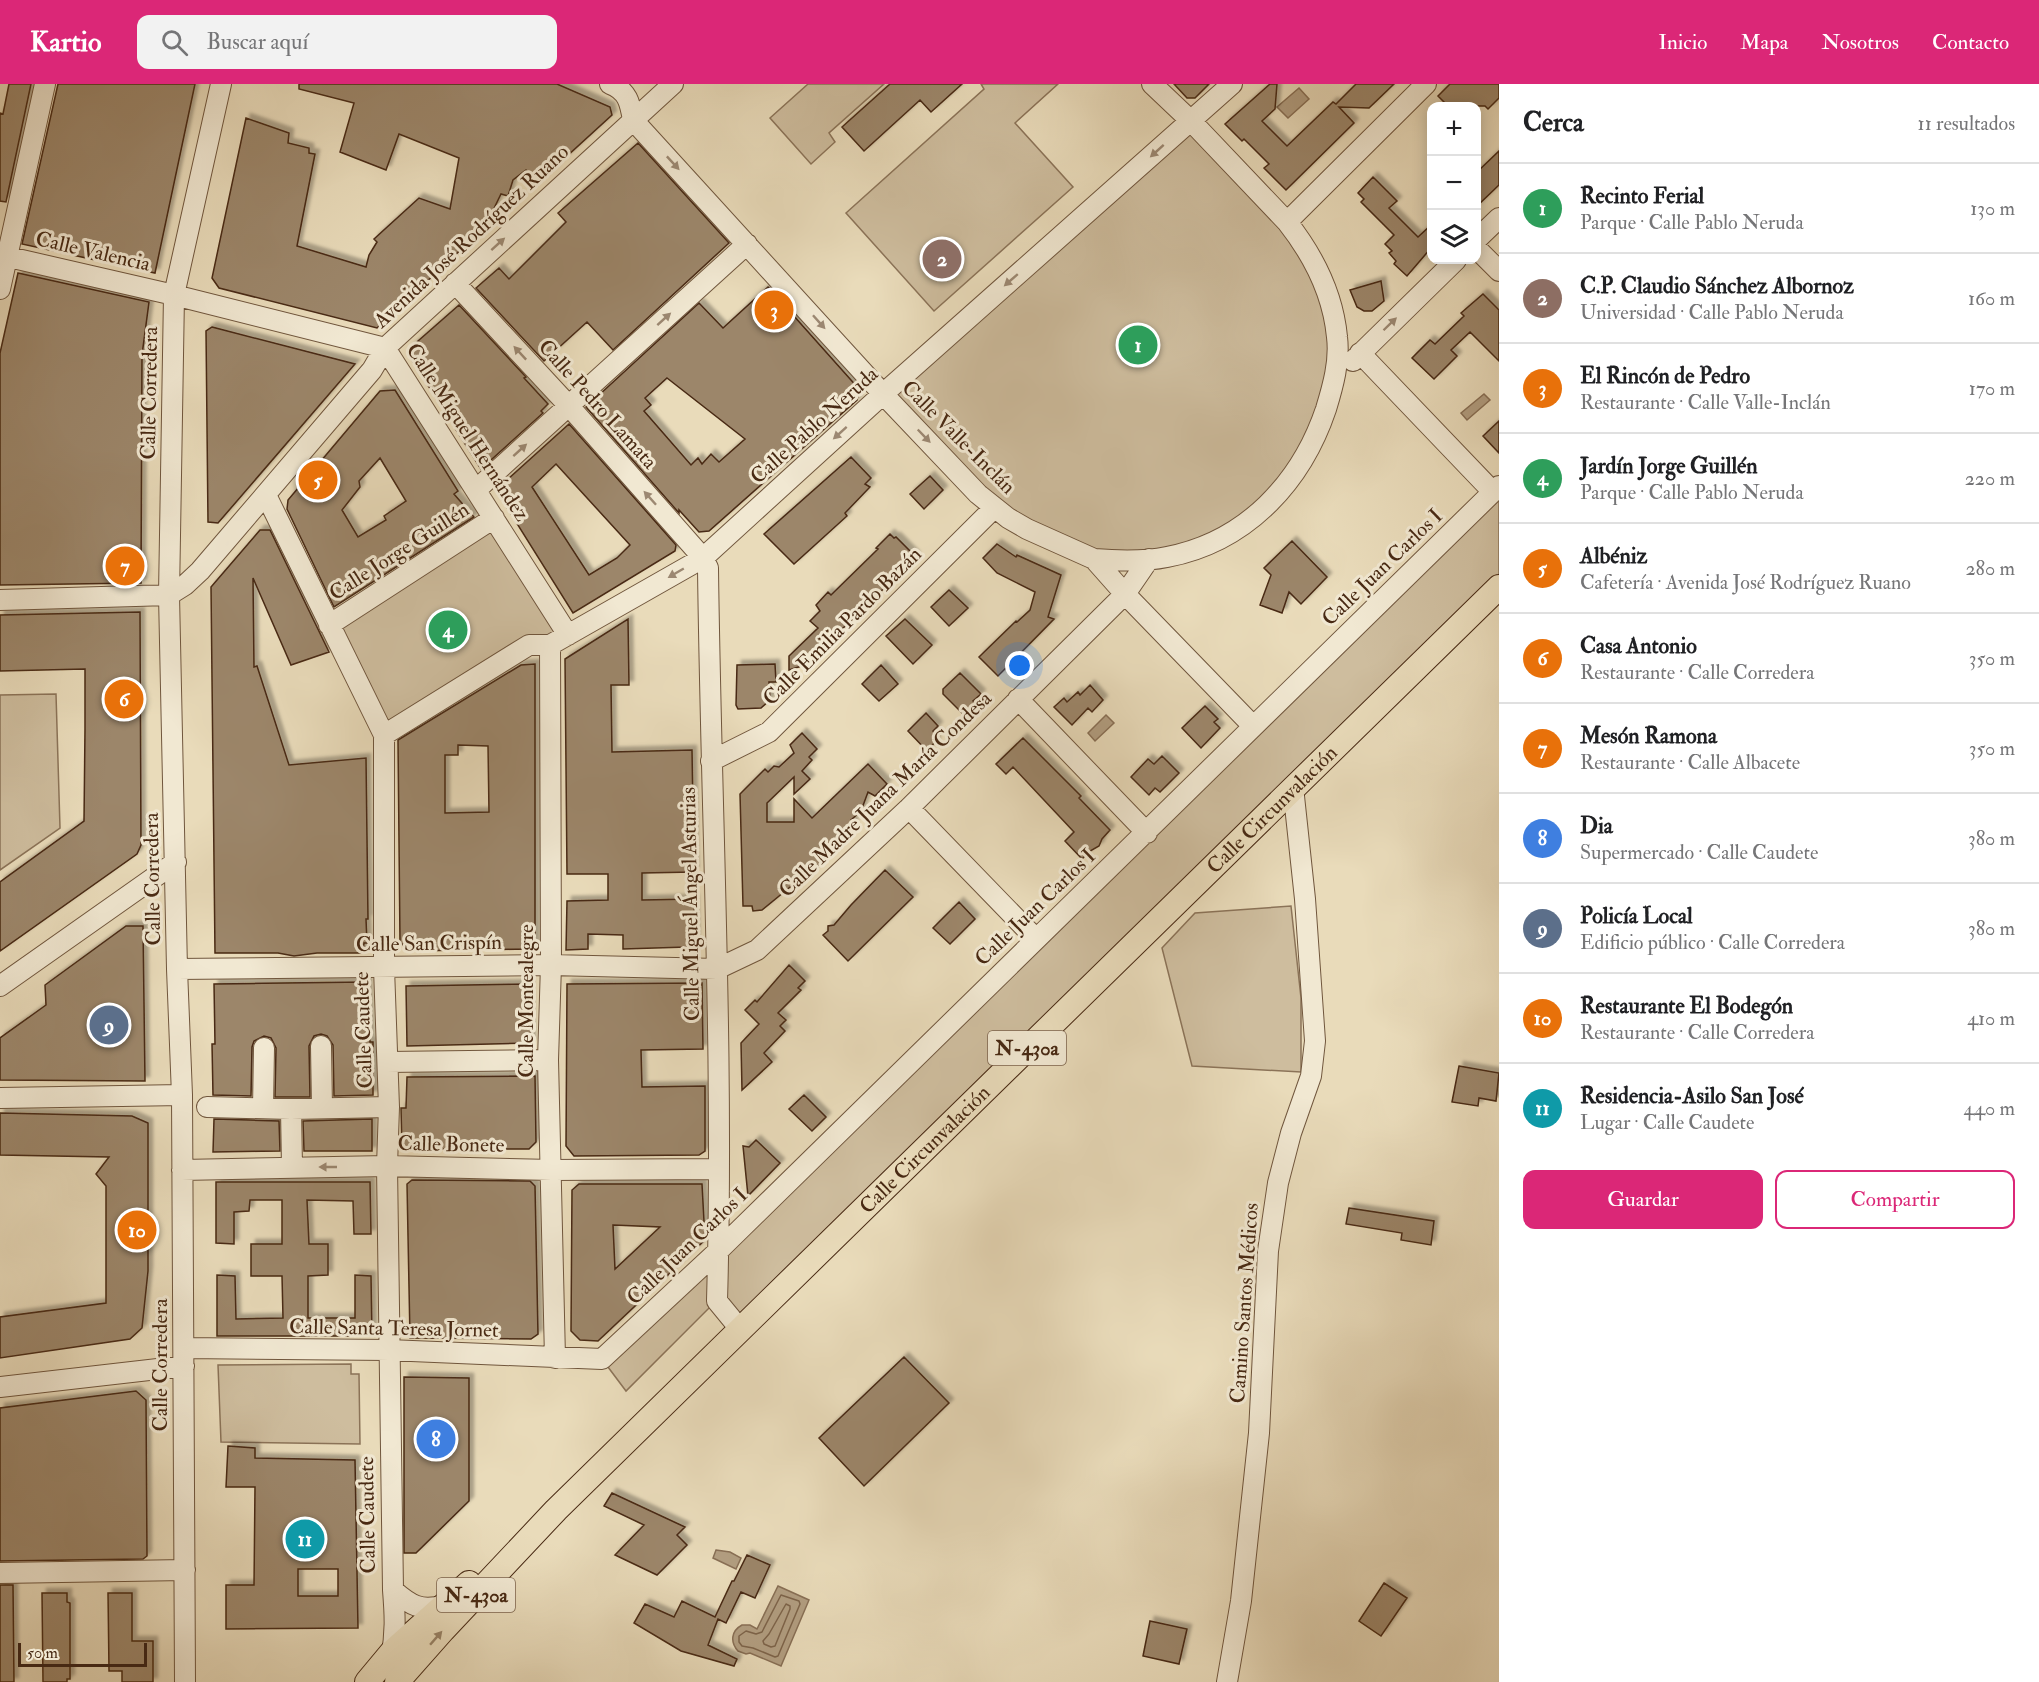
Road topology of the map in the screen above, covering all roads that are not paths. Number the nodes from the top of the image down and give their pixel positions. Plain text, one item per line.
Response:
1 (45, 84) edge
2 (221, 84) edge
3 (610, 84) edge
4 (673, 84) edge
5 (1152, 84) edge
6 (1232, 84) edge
7 (1426, 84) edge
8 (633, 120) junction
9 (1191, 121) junction
10 (1499, 218) edge
11 (1287, 222) junction
12 (1481, 235) edge
13 (747, 244) junction
14 (1481, 253) edge
15 (4, 255) edge
16 (1452, 264) edge
17 (1499, 271) edge
18 (455, 283) junction
19 (0, 289) edge
20 (174, 295) junction
21 (385, 348) junction
22 (1360, 353) junction
23 (1334, 380) junction
24 (883, 394) junction
25 (569, 406) junction
26 (477, 489) junction
27 (1496, 489) edge
28 (266, 495) junction
29 (994, 508) junction
30 (494, 518) junction
31 (703, 558) junction
32 (1094, 559) junction
33 (1149, 559) junction
34 (1499, 587) edge
35 (1125, 594) junction
36 (169, 595) junction
37 (0, 600) edge
38 (329, 625) junction
39 (568, 635) junction
40 (550, 645) junction
41 (1018, 699) junction
42 (1253, 726) junction
43 (384, 735) junction
44 (711, 761) junction
45 (1293, 787) junction
46 (909, 808) junction
47 (1147, 833) junction
48 (176, 862) junction
49 (1036, 939) junction
50 (551, 965) junction
51 (384, 968) junction
52 (177, 969) junction
53 (717, 969) junction
54 (0, 986) edge
55 (321, 1046) dead end
56 (264, 1048) dead end
57 (548, 1060) junction
58 (388, 1062) junction
59 (182, 1095) junction
60 (0, 1098) edge
61 (207, 1107) dead end
62 (389, 1107) junction
63 (263, 1108) junction
64 (322, 1108) junction
65 (291, 1109) junction
66 (387, 1166) junction
67 (292, 1167) junction
68 (719, 1169) junction
69 (183, 1170) junction
70 (552, 1170) junction
71 (718, 1251) junction
72 (740, 1329) junction
73 (388, 1350) junction
74 (184, 1357) junction
75 (555, 1358) junction
76 (602, 1359) joint
77 (0, 1387) edge
78 (556, 1510) junction
79 (185, 1570) junction
80 (0, 1572) edge
81 (393, 1590) junction
82 (444, 1605) junction
83 (392, 1652) junction
84 (374, 1679) edge
85 (185, 1681) edge
86 (397, 1682) edge
87 (1227, 1682) edge

1 - 15 street
2 - 20 street, Calle Corredera
3 - 8 street
4 - 8 street, Avenida José Rodríguez Ruano
5 - 9 street
6 - 9 street, Calle Pablo Neruda
7 - 11 street
8 -> 13 street, Calle Valle-Inclán
18 -> 8 street, Avenida José Rodríguez Ruano
9 - 11 street
9 -> 24 street, Calle Pablo Neruda
10 - 12 street
11 - 23 street
13 -> 24 street, Calle Valle-Inclán
25 -> 13 street
14 - 17 street
15 - 19 street
15 - 20 street, Calle Valencia
22 -> 16 street
18 - 21 street, Avenida José Rodríguez Ruano
25 -> 18 street, Calle Pedro Lamata
20 - 21 street, Calle Miguel Hernández
20 - 36 street, Calle Corredera
21 - 26 street, Calle Miguel Hernández
21 - 28 street, Avenida José Rodríguez Ruano
22 - 23 street
22 - 27 street
23 - 33 street
24 -> 29 street, Calle Valle-Inclán
24 -> 31 street, Calle Pablo Neruda
26 -> 25 street
31 -> 25 street, Calle Pedro Lamata
26 - 30 street, Calle Miguel Hernández
27 - 42 street, Calle Juan Carlos I
28 - 36 street, Avenida José Rodríguez Ruano
28 - 38 street, Calle Caudete
29 - 32 street, Calle Valle-Inclán
29 - 44 street, Calle Emilia Pardo Bazán
30 - 38 street, Calle Jorge Guillén
30 - 39 street, Calle Miguel Hernández
31 -> 39 street, Calle Pablo Neruda
31 - 44 street, Calle Miguel Ángel Asturias
32 - 33 street
32 - 35 street, Calle Valle-Inclán
33 - 35 street, Calle Madre Juana María Condesa
34 - 45 main road, Calle Circunvalación / N-430a
35 - 41 street, Calle Madre Juana María Condesa
35 - 42 street, Calle Valle-Inclán
36 - 37 street
36 - 48 street, Calle Corredera
38 - 43 street, Calle Caudete
39 - 40 street, Calle Pablo Neruda
40 - 43 street, Calle Pablo Neruda
40 - 50 street, Calle Montealegre
41 - 46 street, Calle Madre Juana María Condesa
41 - 47 street
42 - 47 street, Calle Juan Carlos I
43 - 51 street, Calle Caudete
44 - 53 street, Calle Miguel Ángel Asturias
45 - 72 main road, Calle Circunvalación / N-430a
45 - 87 street, Camino Santos Médicos
46 - 49 street
46 - 53 street, Calle Madre Juana María Condesa
47 - 49 street, Calle Juan Carlos I
48 - 52 street, Calle Corredera
48 - 54 street
49 - 71 street, Calle Juan Carlos I
50 - 51 street, Calle San Crispín
50 - 53 street, Calle San Crispín
50 - 57 street, Calle Montealegre
51 - 52 street, Calle San Crispín
51 - 58 street, Calle Caudete
52 - 59 street, Calle Corredera
53 - 68 street, Calle Miguel Ángel Asturias
55 - 64 street
56 - 63 street
57 - 58 street
57 - 70 street, Calle Montealegre
58 - 62 street, Calle Caudete
59 - 60 street
59 - 69 street, Calle Corredera
61 - 63 street
62 - 64 street
62 - 66 street, Calle Caudete
63 - 65 street
64 - 65 street
65 - 67 street
66 -> 67 street, Calle Bonete
66 - 70 street, Calle Bonete
66 - 73 street, Calle Caudete
67 - 69 street, Calle Bonete
68 - 70 street, Calle Bonete
68 - 71 street, Calle Miguel Ángel Asturias
69 - 74 street, Calle Corredera
70 - 75 street, Calle Montealegre
71 - 72 street, Calle Miguel Ángel Asturias
71 - 76 street, Calle Juan Carlos I
72 - 78 main road, Calle Circunvalación / N-430a
73 - 74 street, Calle Santa Teresa Jornet
73 - 75 street, Calle Santa Teresa Jornet
73 - 81 street, Calle Caudete
74 - 77 street, Calle Santa Teresa Jornet
74 - 79 street, Calle Corredera
75 - 76 street, Calle Santa Teresa Jornet
78 - 82 main road, N-430a
86 -> 78 main road, N-430a
79 - 80 street
79 - 85 street, Calle Corredera
81 - 82 street, Calle Caudete
81 - 83 street, Calle Caudete
81 - 84 street, Calle Caudete
82 - 83 main road, N-430a
83 - 84 main road, N-430a

